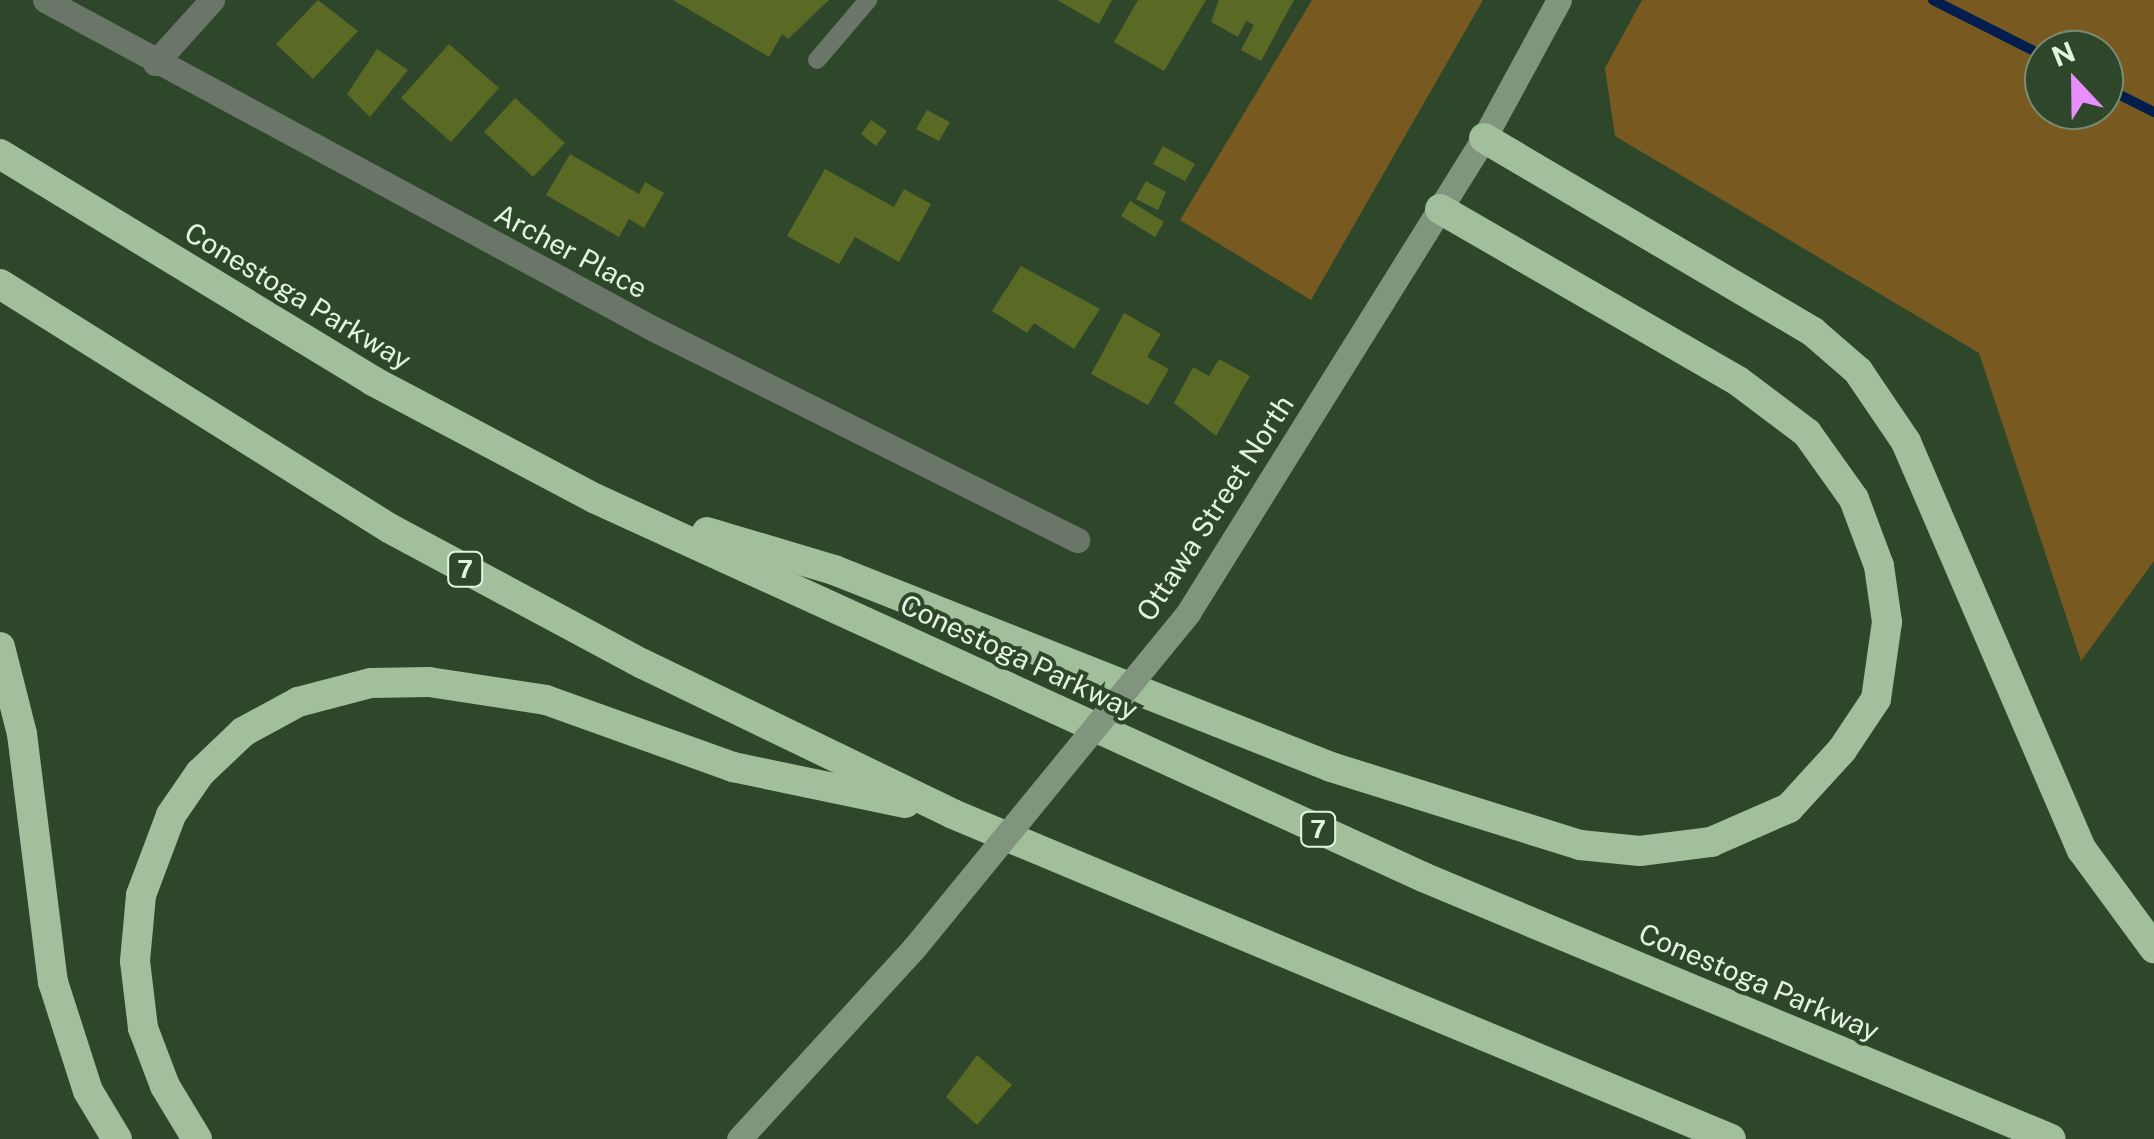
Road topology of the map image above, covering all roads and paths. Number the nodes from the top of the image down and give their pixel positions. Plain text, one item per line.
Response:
1 (46, 0) edge
2 (212, 0) edge
3 (868, 0) edge
4 (1559, 0) edge
5 (817, 60) dead end
6 (154, 63) junction
7 (1484, 138) junction
8 (0, 154) edge
9 (1440, 210) junction
10 (0, 284) edge
11 (594, 498) junction
12 (1077, 540) dead end
13 (0, 646) edge
14 (953, 814) junction
15 (2154, 948) edge
16 (118, 1139) edge
17 (197, 1139) edge
18 (739, 1139) edge
19 (1731, 1139) edge
20 (2050, 1139) edge

1 - 6 street, Archer Place
2 - 6 street
3 - 5 lane
4 - 7 main road, Ottawa Street North
6 - 12 street, Archer Place
7 - 9 main road, Ottawa Street North
7 - 15 highway
8 - 11 highway, Conestoga Parkway / 7
9 - 11 highway
9 - 18 main road, Ottawa Street North, bridge
10 - 14 highway, 7
11 - 20 highway, Conestoga Parkway / 7
13 - 16 highway
14 - 17 highway
14 - 19 highway, 7

